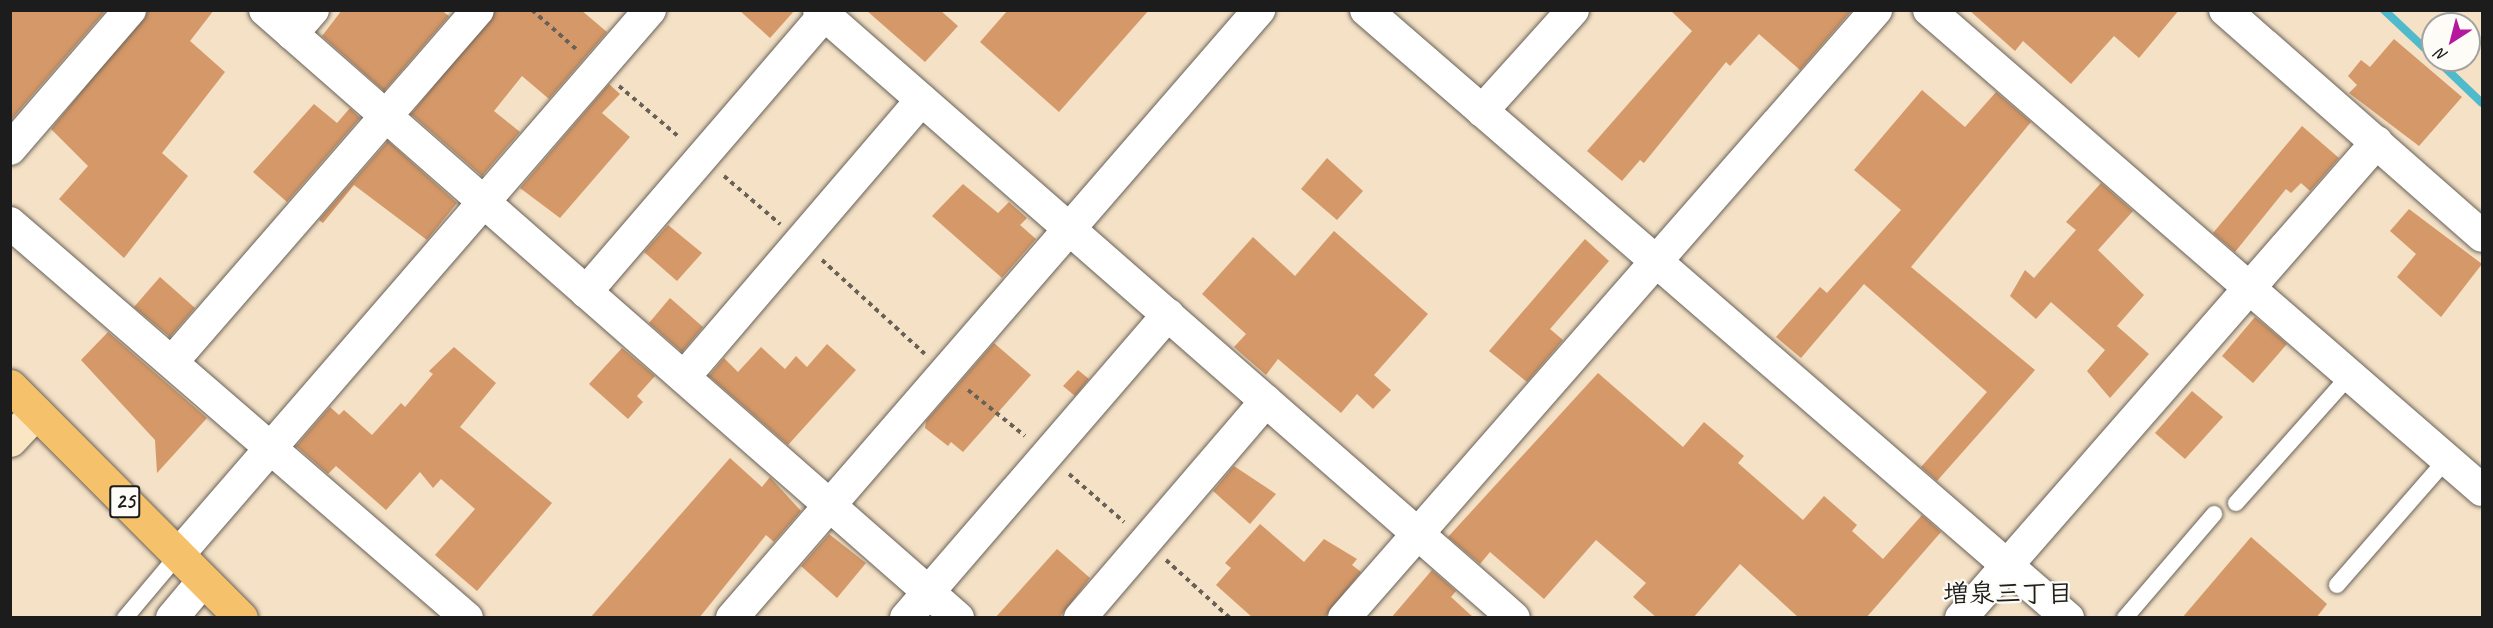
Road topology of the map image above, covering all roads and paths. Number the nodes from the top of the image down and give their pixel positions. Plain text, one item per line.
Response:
1 (130, 10) edge
2 (265, 10) edge
3 (312, 10) edge
4 (478, 10) edge
5 (532, 10) edge
6 (650, 10) edge
7 (1258, 10) edge
8 (1366, 10) edge
9 (1573, 10) edge
10 (1876, 10) edge
11 (1929, 10) edge
12 (2225, 10) edge
13 (821, 13) edge
14 (292, 34) junction
15 (599, 69) junction
16 (921, 99) junction
17 (1482, 111) junction
18 (386, 116) junction
19 (2377, 142) junction
20 (10, 149) edge
21 (702, 157) junction
22 (484, 202) junction
23 (10, 223) edge
24 (1070, 229) junction
25 (2482, 236) edge
26 (800, 241) junction
27 (1656, 261) junction
28 (2250, 286) junction
29 (586, 292) junction
30 (1168, 315) junction
31 (172, 362) junction
32 (945, 372) junction
33 (2351, 374) junction
34 (684, 377) junction
35 (10, 386) edge
36 (1266, 401) junction
37 (36, 412) junction
38 (10, 440) edge
39 (272, 447) junction
40 (1048, 454) junction
41 (2447, 459) junction
42 (2482, 490) edge
43 (2236, 503) dead end
44 (830, 505) junction
45 (2214, 514) dead end
46 (1418, 533) junction
47 (1146, 541) junction
48 (178, 555) junction
49 (2007, 565) junction
50 (203, 581) junction
51 (2337, 585) dead end
52 (928, 591) junction
53 (124, 618) edge
54 (172, 618) edge
55 (241, 618) edge
56 (466, 618) edge
57 (732, 618) edge
58 (906, 618) edge
59 (958, 618) edge
60 (1080, 618) edge
61 (1230, 618) edge
62 (1344, 618) edge
63 (1514, 618) edge
64 (1961, 618) edge
65 (2068, 618) edge
66 (2125, 618) edge

1 - 20 street
2 - 14 street
3 - 14 street
4 - 18 street
5 - 15 path
6 - 15 street
7 - 24 street
8 - 17 street
9 - 17 street
10 - 27 street
11 - 28 street
12 - 19 street
13 - 16 street
13 - 21 street
14 - 18 street
15 - 21 path
15 - 22 street
16 - 24 street
16 - 26 street
17 - 27 street
18 - 22 street
18 - 31 street
19 - 25 street
19 - 28 street
21 - 26 path
21 - 29 street
22 - 29 street
22 - 39 street
23 - 31 street
24 - 30 street
24 - 32 street
26 - 32 path
26 - 34 street
27 - 46 street
27 - 49 street
28 - 33 street
28 - 49 street
29 - 34 street
30 - 36 street
30 - 40 street
31 - 39 street
32 - 40 path
32 - 44 street
33 - 41 street
33 - 43 lane
34 - 44 street
35 - 37 main road, 25
36 - 46 street
36 - 47 street
37 - 38 street
37 - 48 main road, 25
39 - 48 street
39 - 56 street
40 - 47 path
40 - 52 street
41 - 42 street
41 - 51 lane
44 - 52 street
44 - 57 street
45 - 66 lane
46 - 62 street
46 - 63 street
47 - 60 street
47 - 61 path
48 - 50 main road, 25
48 - 53 lane
49 - 64 street
49 - 65 street
50 - 54 street
50 - 55 main road, 25
52 - 58 street
52 - 59 street

